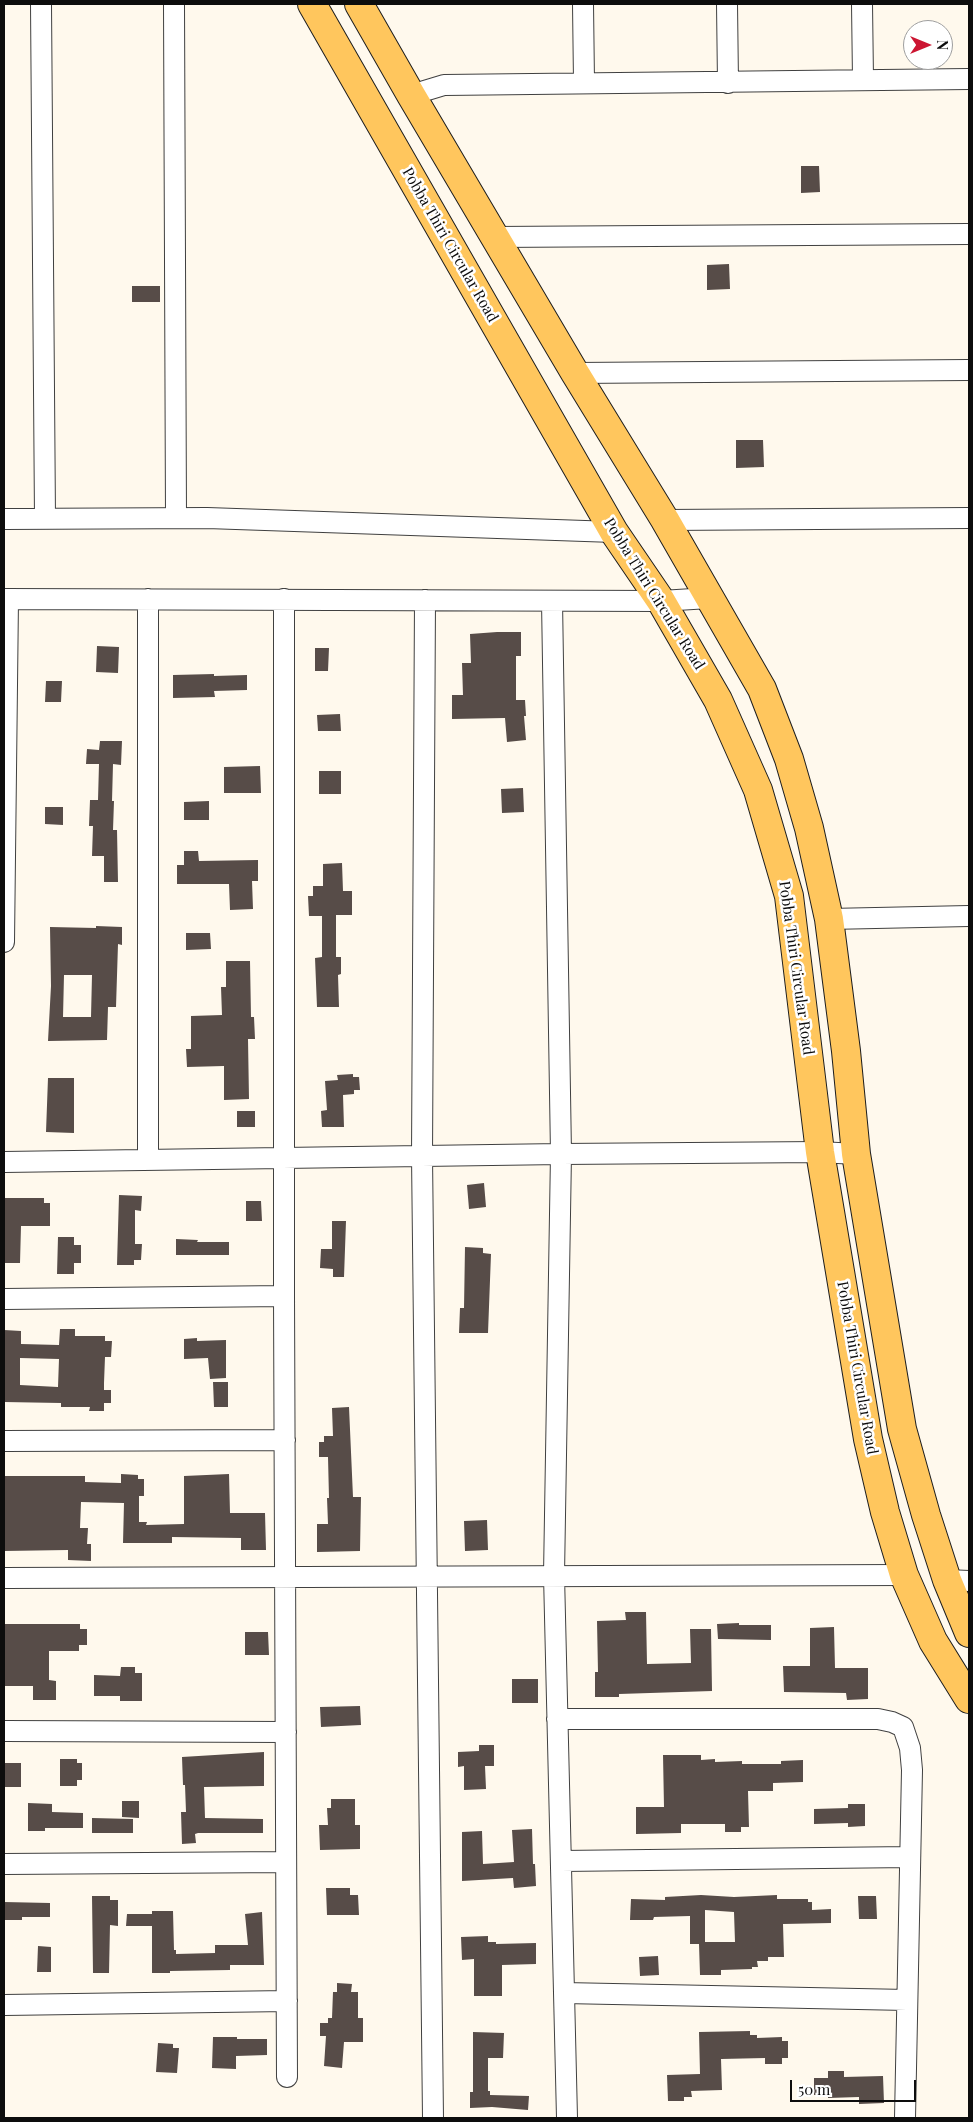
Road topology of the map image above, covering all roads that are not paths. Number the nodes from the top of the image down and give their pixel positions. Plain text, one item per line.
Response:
1 (41, 4) edge
2 (174, 4) edge
3 (312, 4) edge
4 (359, 4) edge
5 (583, 4) edge
6 (727, 4) edge
7 (862, 4) edge
8 (863, 78) junction
9 (969, 79) edge
10 (584, 82) junction
11 (728, 82) junction
12 (411, 96) junction
13 (969, 234) edge
14 (494, 237) junction
15 (969, 370) edge
16 (575, 374) junction
17 (45, 518) junction
18 (176, 518) junction
19 (969, 518) edge
20 (4, 519) edge
21 (665, 520) junction
22 (614, 532) junction
23 (6, 598) edge
24 (709, 598) junction
25 (148, 599) junction
26 (284, 599) junction
27 (425, 600) junction
28 (552, 601) junction
29 (661, 601) junction
30 (969, 916) edge
31 (829, 919) junction
32 (4, 942) edge
33 (820, 1152) junction
34 (561, 1154) junction
35 (856, 1154) junction
36 (422, 1156) junction
37 (284, 1158) junction
38 (148, 1160) junction
39 (4, 1162) edge
40 (284, 1296) junction
41 (4, 1299) edge
42 (284, 1440) junction
43 (4, 1441) edge
44 (904, 1575) junction
45 (427, 1576) junction
46 (554, 1576) junction
47 (285, 1577) junction
48 (4, 1578) edge
49 (958, 1580) edge
50 (969, 1633) edge
51 (969, 1698) edge
52 (558, 1719) junction
53 (4, 1731) edge
54 (286, 1732) junction
55 (910, 1857) junction
56 (561, 1861) junction
57 (286, 1862) junction
58 (4, 1864) edge
59 (564, 1994) junction
60 (907, 2000) junction
61 (286, 2001) junction
62 (4, 2005) edge
63 (287, 2077) dead end
64 (432, 2118) edge
65 (567, 2118) edge
66 (904, 2118) edge

1 - 17 street
2 - 18 street
3 - 22 main road, Pobba Thiri Circular Road
4 - 12 main road
5 - 10 street
6 - 11 street
7 - 8 street
8 - 9 street
8 - 11 street
10 - 11 street
10 - 12 street
12 - 14 main road
13 - 14 street
14 - 16 main road
15 - 16 street
16 - 21 main road
17 - 18 street
17 - 20 street
18 - 22 street
19 - 21 street
21 - 24 main road
22 - 29 main road, Pobba Thiri Circular Road
23 - 25 street
23 - 32 street
24 - 29 street
24 - 31 main road
25 - 26 street
25 - 38 street
26 - 27 street
26 - 37 street
27 - 28 street
27 - 36 street
28 - 29 street
28 - 34 street
29 - 33 main road, Pobba Thiri Circular Road
30 - 31 street
31 - 35 main road
33 - 34 street
33 - 35 street
33 - 44 main road, Pobba Thiri Circular Road
34 - 36 street
34 - 46 street
35 - 49 main road
36 - 37 street
36 - 45 street
37 - 38 street
37 - 40 street
38 - 39 street
40 - 41 street
40 - 42 street
42 - 43 street
42 - 47 street
44 - 46 street
44 - 51 main road, Pobba Thiri Circular Road
45 - 46 street
45 - 47 street
45 - 64 street
46 - 52 street
47 - 48 street
47 - 54 street
49 - 50 main road
52 - 55 street
52 - 56 street
53 - 54 street
54 - 57 street
55 - 56 street
55 - 60 street
56 - 59 street
57 - 58 street
57 - 61 street
59 - 60 street
59 - 65 street
60 - 66 street
61 - 62 street
61 - 63 street

